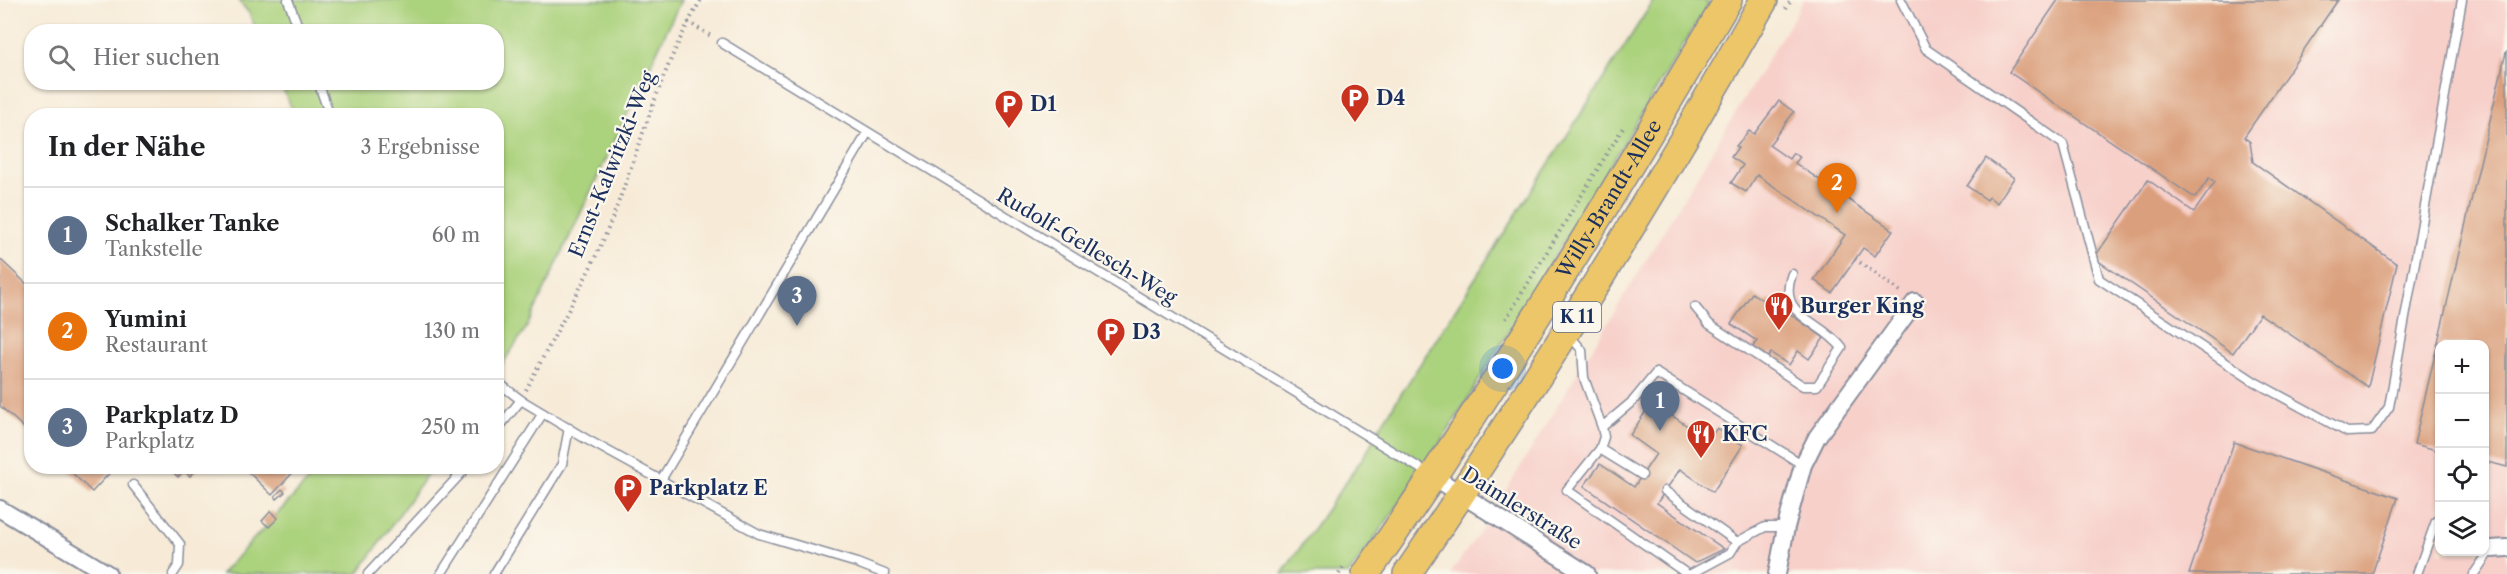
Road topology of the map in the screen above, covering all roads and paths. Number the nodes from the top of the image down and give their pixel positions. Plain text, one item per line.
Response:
1 (288, 0) edge
2 (702, 0) edge
3 (1901, 0) edge
4 (2462, 0) edge
5 (1745, 5) edge
6 (688, 22) junction
7 (297, 24) edge
8 (722, 43) joint
9 (321, 90) edge
10 (327, 108) edge
11 (1627, 121) dead end
12 (868, 132) junction
13 (1855, 260) dead end
14 (1792, 274) dead end
15 (1915, 302) joint
16 (1695, 307) dead end
17 (1503, 324) dead end
18 (1566, 333) junction
19 (504, 387) edge
20 (521, 400) junction
21 (543, 413) junction
22 (504, 421) edge
23 (1602, 427) junction
24 (569, 428) junction
25 (1600, 449) junction
26 (1803, 465) junction
27 (461, 474) edge
28 (1642, 475) dead end
29 (1434, 477) junction
30 (660, 480) junction
31 (133, 485) dead end
32 (1665, 491) dead end
33 (1461, 495) junction
34 (0, 509) edge
35 (2435, 524) edge
36 (1786, 526) junction
37 (1737, 542) junction
38 (2494, 547) edge
39 (1356, 569) edge
40 (1582, 573) edge
41 (108, 574) edge
42 (173, 574) edge
43 (368, 574) edge
44 (441, 574) edge
45 (494, 574) edge
46 (885, 574) edge
47 (1339, 574) edge
48 (1407, 574) edge
49 (1689, 574) edge
50 (1777, 574) edge
51 (2416, 574) edge
52 (2474, 574) edge

1 - 7 lane
2 - 6 path, Ernst-Kalwitzki-Weg
3 - 4 lane
5 - 18 main road, Willy-Brandt-Allee / K 11
5 - 29 main road, Willy-Brandt-Allee / K 11
6 - 8 path
6 - 20 path, Ernst-Kalwitzki-Weg
8 - 12 lane, Rudolf-Gellesch-Weg
9 - 10 lane
11 - 17 path
12 - 29 lane, Rudolf-Gellesch-Weg
12 - 30 lane
13 - 15 path
14 - 16 lane
15 - 26 street
18 - 23 lane
18 - 33 main road, Willy-Brandt-Allee / K 11
19 - 20 lane
20 - 21 lane
20 - 22 lane
21 - 24 lane
21 - 44 lane
23 - 25 lane
23 - 26 lane
24 - 30 lane
24 - 45 lane
25 - 28 lane
25 - 49 lane
26 - 36 street
27 - 43 lane
29 - 33 street, Daimlerstraße
29 - 39 main road, Willy-Brandt-Allee / K 11
30 - 46 lane
31 - 42 lane
32 - 37 lane
33 - 40 street, Daimlerstraße
33 - 48 main road, Willy-Brandt-Allee / K 11
34 - 41 street
35 - 51 lane
36 - 37 lane
36 - 50 street
37 - 49 lane
38 - 52 lane
39 - 47 path

